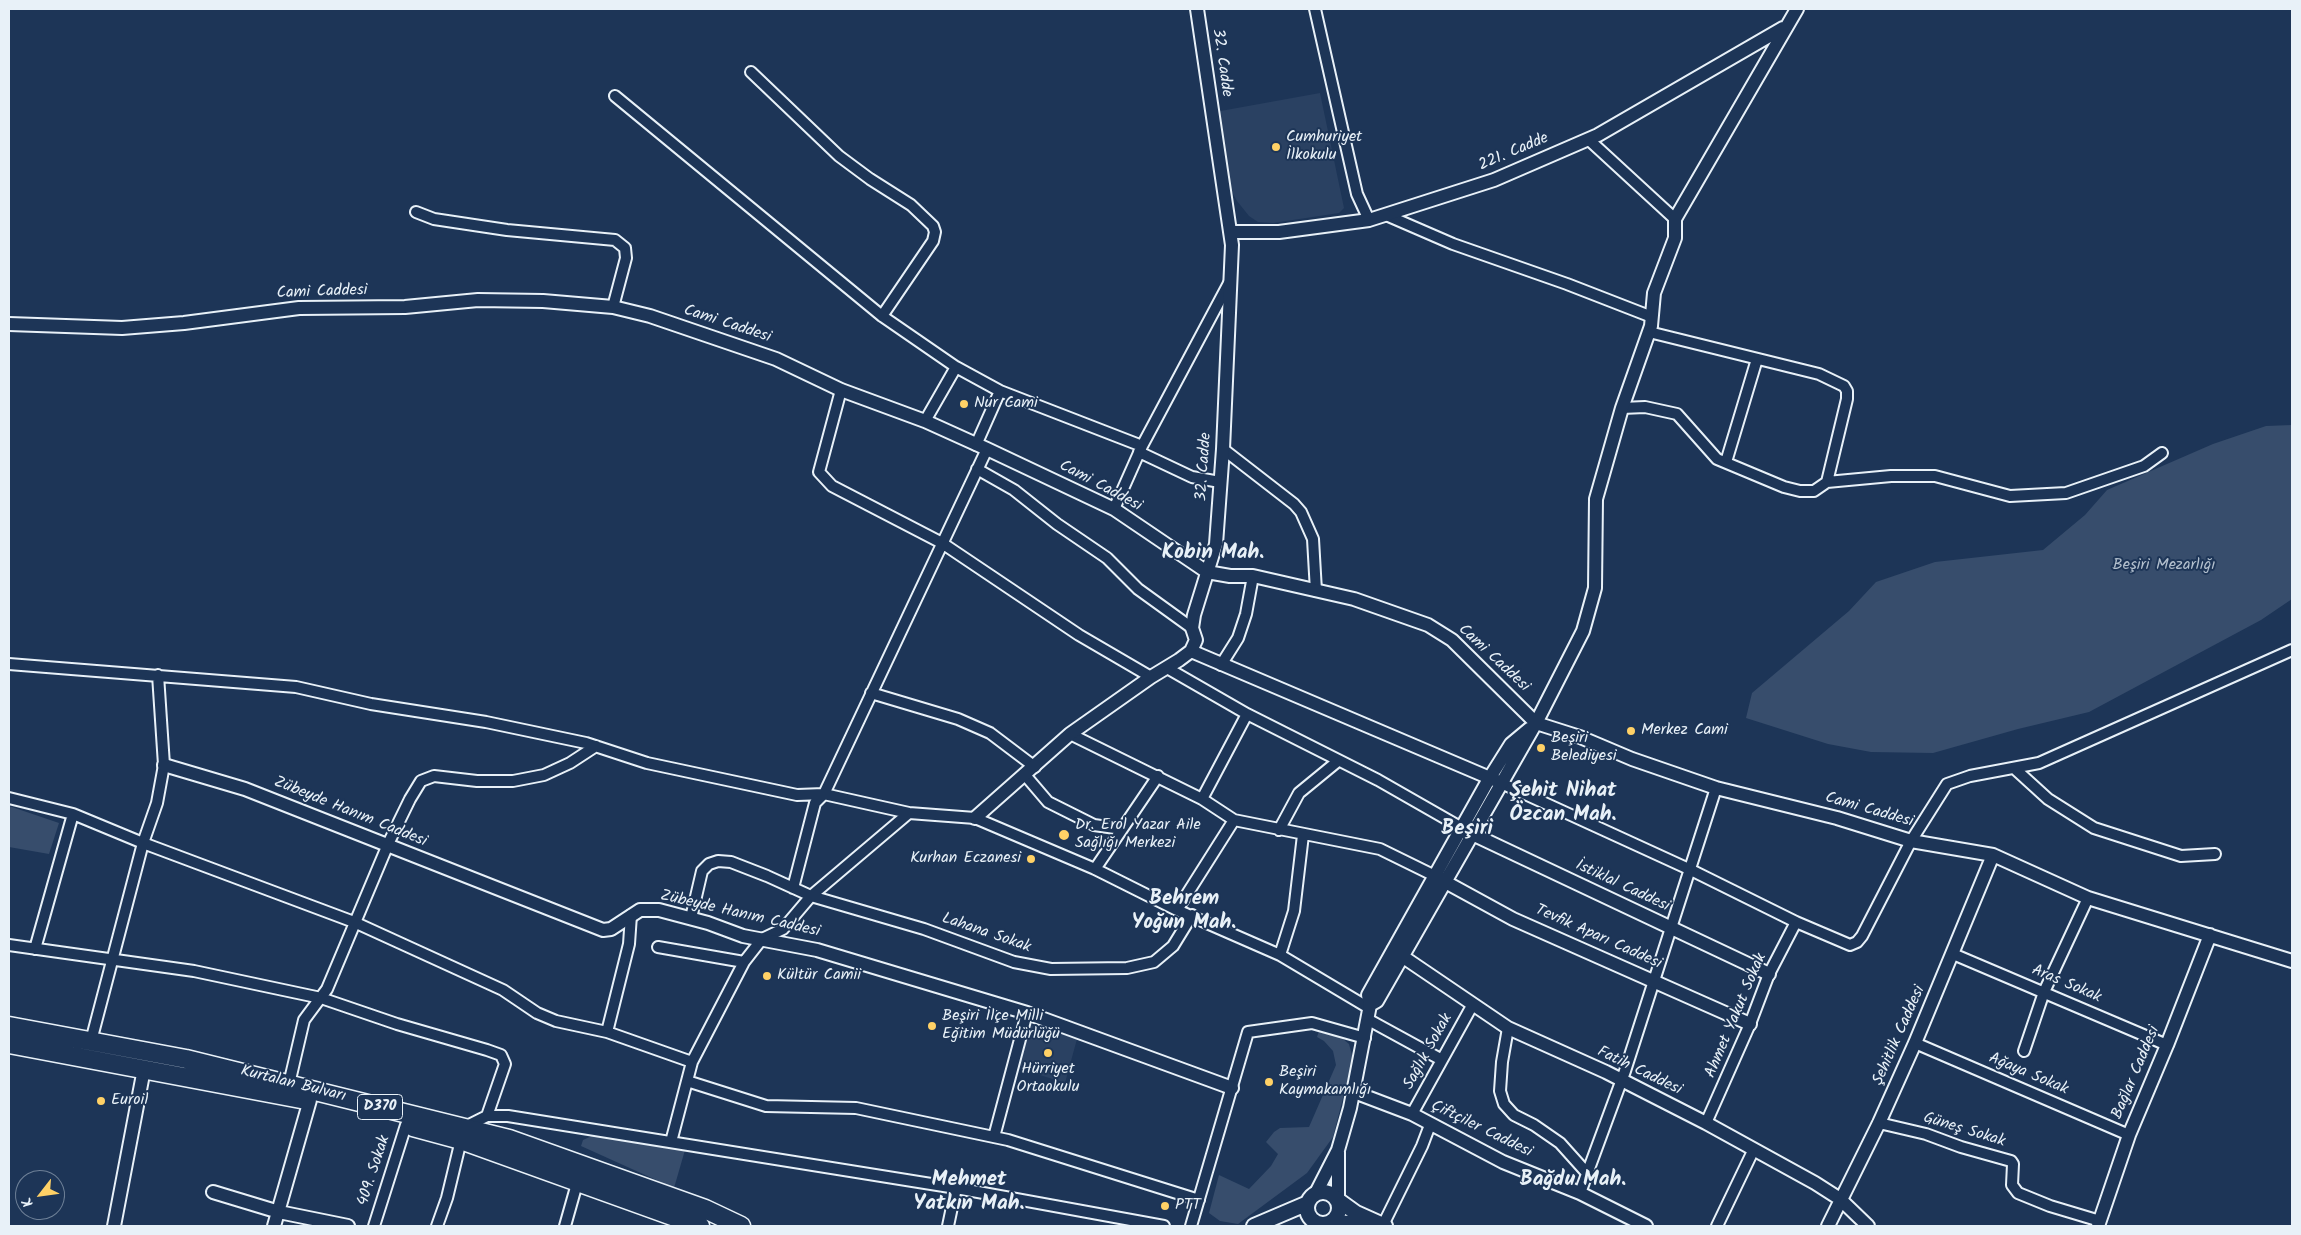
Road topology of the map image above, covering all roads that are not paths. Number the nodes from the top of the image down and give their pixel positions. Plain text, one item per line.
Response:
1 (1197, 9) edge
2 (1315, 9) edge
3 (1797, 9) edge
4 (1786, 27) junction
5 (751, 72) dead end
6 (615, 96) dead end
7 (1588, 139) junction
8 (416, 212) dead end
9 (1386, 215) junction
10 (1675, 219) junction
11 (1369, 220) junction
12 (1230, 232) junction
13 (1230, 282) junction
14 (613, 307) junction
15 (882, 316) junction
16 (1652, 317) junction
17 (9, 324) edge
18 (1649, 332) junction
19 (1757, 359) junction
20 (956, 367) junction
21 (841, 390) junction
22 (1000, 391) junction
23 (1622, 408) junction
24 (925, 421) junction
25 (981, 447) junction
26 (1140, 449) junction
27 (1223, 449) junction
28 (2162, 453) dead end
29 (1726, 462) junction
30 (977, 469) junction
31 (1220, 482) junction
32 (1827, 482) junction
33 (1114, 509) junction
34 (942, 543) junction
35 (1207, 572) junction
36 (1254, 576) junction
37 (1316, 591) junction
38 (1192, 628) junction
39 (2292, 650) edge
40 (1191, 651) junction
41 (9, 664) edge
42 (1221, 665) junction
43 (1167, 668) junction
44 (158, 675) junction
45 (1151, 677) junction
46 (871, 693) junction
47 (1247, 714) junction
48 (1536, 723) junction
49 (1070, 734) junction
50 (596, 746) junction
51 (1338, 760) junction
52 (164, 764) junction
53 (2014, 768) junction
54 (1030, 771) junction
55 (1158, 776) junction
56 (1495, 781) junction
57 (1716, 788) junction
58 (824, 794) junction
59 (9, 798) edge
60 (1202, 799) junction
61 (909, 813) junction
62 (73, 814) junction
63 (975, 818) junction
64 (1234, 820) junction
65 (1122, 829) junction
66 (1279, 830) junction
67 (1467, 831) junction
68 (1303, 835) junction
69 (1911, 841) junction
70 (143, 843) junction
71 (387, 846) junction
72 (2215, 854) dead end
73 (1993, 855) junction
74 (1096, 868) junction
75 (1691, 870) junction
76 (1440, 879) junction
77 (793, 888) junction
78 (811, 896) junction
79 (2088, 898) junction
80 (1177, 910) junction
81 (630, 915) junction
82 (1192, 915) junction
83 (691, 918) junction
84 (354, 922) junction
85 (1796, 922) junction
86 (1670, 928) junction
87 (2210, 934) junction
88 (762, 939) junction
89 (9, 945) edge
90 (658, 947) dead end
91 (35, 949) junction
92 (1398, 953) junction
93 (1953, 954) junction
94 (1280, 955) junction
95 (111, 960) junction
96 (744, 962) junction
97 (2292, 962) edge
98 (1769, 974) junction
99 (1655, 980) junction
100 (2044, 992) junction
101 (321, 998) junction
102 (1473, 1004) junction
103 (1369, 1011) junction
104 (1027, 1013) junction
105 (1750, 1024) junction
106 (9, 1026) edge
107 (1508, 1028) junction
108 (607, 1032) junction
109 (1365, 1038) junction
110 (91, 1041) junction
111 (1915, 1043) junction
112 (9, 1044) edge
113 (2167, 1045) junction
114 (2024, 1051) dead end
115 (1442, 1060) junction
116 (692, 1062) junction
117 (144, 1069) junction
118 (687, 1081) junction
119 (1620, 1081) junction
120 (289, 1084) junction
121 (1232, 1088) junction
122 (1354, 1092) junction
123 (310, 1100) junction
124 (1412, 1114) junction
125 (487, 1116) junction
126 (1706, 1123) junction
127 (1879, 1123) junction
128 (1430, 1125) junction
129 (406, 1126) junction
130 (462, 1134) junction
131 (2128, 1135) junction
132 (994, 1137) junction
133 (671, 1142) junction
134 (1338, 1150) junction
135 (1753, 1151) junction
136 (1586, 1172) junction
137 (578, 1180) junction
138 (956, 1188) junction
139 (213, 1192) dead end
140 (1580, 1193) junction
141 (1312, 1198) junction
142 (1840, 1199) junction
143 (1199, 1200) junction
144 (1338, 1200) junction
145 (279, 1212) junction
146 (667, 1220) edge
147 (2099, 1223) edge
148 (1322, 1224) edge
149 (114, 1226) edge
150 (274, 1226) edge
151 (348, 1226) edge
152 (374, 1226) edge
153 (437, 1226) edge
154 (566, 1226) edge
155 (700, 1226) edge
156 (741, 1226) edge
157 (948, 1226) edge
158 (1164, 1226) edge
159 (1191, 1226) edge
160 (1254, 1226) edge
161 (1358, 1226) edge
162 (1384, 1226) edge
163 (1646, 1226) edge
164 (1717, 1226) edge
165 (1828, 1226) edge
166 (1868, 1226) edge

1 - 12 street, 32. Cadde
2 - 11 street
3 - 4 street
4 - 7 street, 221. Cadde
4 - 10 street
5 - 15 street
6 - 15 street
7 - 9 street, 221. Cadde
7 - 10 street
8 - 14 street
9 - 11 street, 221. Cadde
9 - 16 street
10 - 16 street
11 - 12 street, 221. Cadde
12 - 13 street, 32. Cadde
13 - 26 street
13 - 27 street, 32. Cadde
14 - 17 street, Cami Caddesi
14 - 21 street, Cami Caddesi
15 - 20 street
16 - 18 street
18 - 19 street
18 - 23 street
19 - 29 street
19 - 32 street
20 - 22 street
20 - 24 street
21 - 24 street, Cami Caddesi
21 - 34 street
22 - 25 street
22 - 26 street
23 - 29 street
23 - 48 street
24 - 25 street, Cami Caddesi
25 - 30 street
25 - 33 street, Cami Caddesi
26 - 31 street
26 - 33 street
27 - 31 street, 32. Cadde
27 - 37 street
28 - 32 street
29 - 32 street
30 - 34 street
30 - 38 street
31 - 35 street, 32. Cadde
33 - 35 street, Cami Caddesi
34 - 45 street
34 - 46 street
35 - 36 street, Cami Caddesi
35 - 38 street, 32. Cadde
36 - 37 street, Cami Caddesi
36 - 42 street
37 - 48 street, Cami Caddesi
38 - 40 street, 32. Cadde
39 - 53 street
40 - 42 street
40 - 43 street
41 - 44 street
42 - 56 street
43 - 45 street
43 - 47 street
44 - 50 street
44 - 52 street
45 - 49 street
46 - 54 street
46 - 58 street
47 - 51 street
47 - 60 street
48 - 56 street
48 - 57 street, Cami Caddesi
49 - 54 street
49 - 55 street
50 - 58 street
50 - 71 street
51 - 66 street
51 - 67 street
52 - 70 street
52 - 71 street, Zübeyde Hanım Caddesi
53 - 69 street
53 - 72 street
54 - 63 street
54 - 65 street
55 - 60 street
55 - 65 street
56 - 67 street
56 - 75 street
57 - 69 street, Cami Caddesi
57 - 75 street
58 - 61 street
58 - 77 street
59 - 62 street
60 - 64 street
61 - 63 street
61 - 78 street
62 - 70 street
62 - 91 street
63 - 74 street
64 - 66 street
64 - 80 street
65 - 74 street
66 - 68 street
67 - 76 street
67 - 86 street, İstiklal Caddesi
68 - 76 street
68 - 94 street
69 - 73 street, Cami Caddesi
69 - 85 street
70 - 84 street
70 - 95 street
71 - 81 street, Zübeyde Hanım Caddesi
71 - 84 street
73 - 79 street, Cami Caddesi
73 - 93 street, Şehitlik Caddesi
74 - 80 street
75 - 85 street
75 - 86 street
76 - 92 street
76 - 99 street, Tevfik Aparı Caddesi
77 - 78 street, Lahana Sokak
77 - 83 street, Lahana Sokak
78 - 82 street, Lahana Sokak
78 - 88 street
79 - 87 street, Cami Caddesi
79 - 100 street
80 - 82 street
81 - 83 street, Zübeyde Hanım Caddesi
81 - 108 street
82 - 94 street
83 - 88 street, Zübeyde Hanım Caddesi
84 - 101 street
84 - 108 street
85 - 98 street, Ahmet Yakut Sokak
86 - 98 street, İstiklal Caddesi
86 - 99 street
87 - 97 street, Cami Caddesi
87 - 113 street, Bağlar Caddesi
88 - 96 street
88 - 104 street, Zübeyde Hanım Caddesi
89 - 91 street
90 - 96 street
91 - 95 street
92 - 102 street, Fatih Caddesi
92 - 103 street
93 - 100 street, Aras Sokak
93 - 111 street, Şehitlik Caddesi
94 - 103 street
95 - 101 street
95 - 110 street
96 - 116 street
98 - 105 street, Ahmet Yakut Sokak
99 - 105 street, Tevfik Aparı Caddesi
99 - 119 street
100 - 113 street, Aras Sokak
100 - 114 street
101 - 120 street
101 - 125 street
102 - 107 street, Fatih Caddesi
102 - 115 street, Sağlık Sokak
103 - 109 street
103 - 115 street
104 - 121 street, Zübeyde Hanım Caddesi
104 - 132 street
105 - 126 street, Ahmet Yakut Sokak
106 - 110 highway, Kurtalan Bulvarı / D370
107 - 119 street, Fatih Caddesi
107 - 136 street
108 - 116 street
109 - 121 street
109 - 122 street
110 - 120 highway, Kurtalan Bulvarı / D370
111 - 127 street, Şehitlik Caddesi
111 - 131 street, Ağaya Sokak
112 - 117 highway, Kurtalan Bulvarı / D370
113 - 131 street, Bağlar Caddesi
115 - 124 street, Sağlık Sokak
116 - 118 street
117 - 123 highway, Kurtalan Bulvarı / D370
117 - 149 street
118 - 132 street
118 - 133 street
119 - 126 street, Fatih Caddesi
119 - 136 street
120 - 130 highway, Kurtalan Bulvarı / D370
121 - 143 street
122 - 124 street, Çiftçiler Caddesi
122 - 134 street
123 - 129 highway, Kurtalan Bulvarı / D370
123 - 145 street
124 - 128 street, Çiftçiler Caddesi
125 - 130 street
125 - 133 street
126 - 135 street, Fatih Caddesi
127 - 142 street, Şehitlik Caddesi
127 - 147 street, Güneş Sokak
128 - 140 street, Çiftçiler Caddesi
128 - 162 street
129 - 130 highway, Kurtalan Bulvarı / D370
129 - 152 street, 409. Sokak
130 - 137 highway, Kurtalan Bulvarı / D370
130 - 153 street
130 - 156 highway, Kurtalan Bulvarı / D370
131 - 147 street, Bağlar Caddesi
132 - 143 street
133 - 138 street
134 - 141 street
134 - 144 street
135 - 142 street, Fatih Caddesi
135 - 164 street
136 - 140 street
137 - 146 highway, Kurtalan Bulvarı / D370
137 - 154 street
138 - 157 street
138 - 158 street
139 - 145 street
140 - 163 street, Çiftçiler Caddesi
141 - 144 main road
141 - 148 main road
141 - 160 main road
142 - 165 street, Şehitlik Caddesi
142 - 166 street, Fatih Caddesi
143 - 159 street
144 - 148 main road
144 - 162 main road
145 - 150 street
145 - 151 street
146 - 155 highway, Kurtalan Bulvarı / D370
148 - 161 main road

